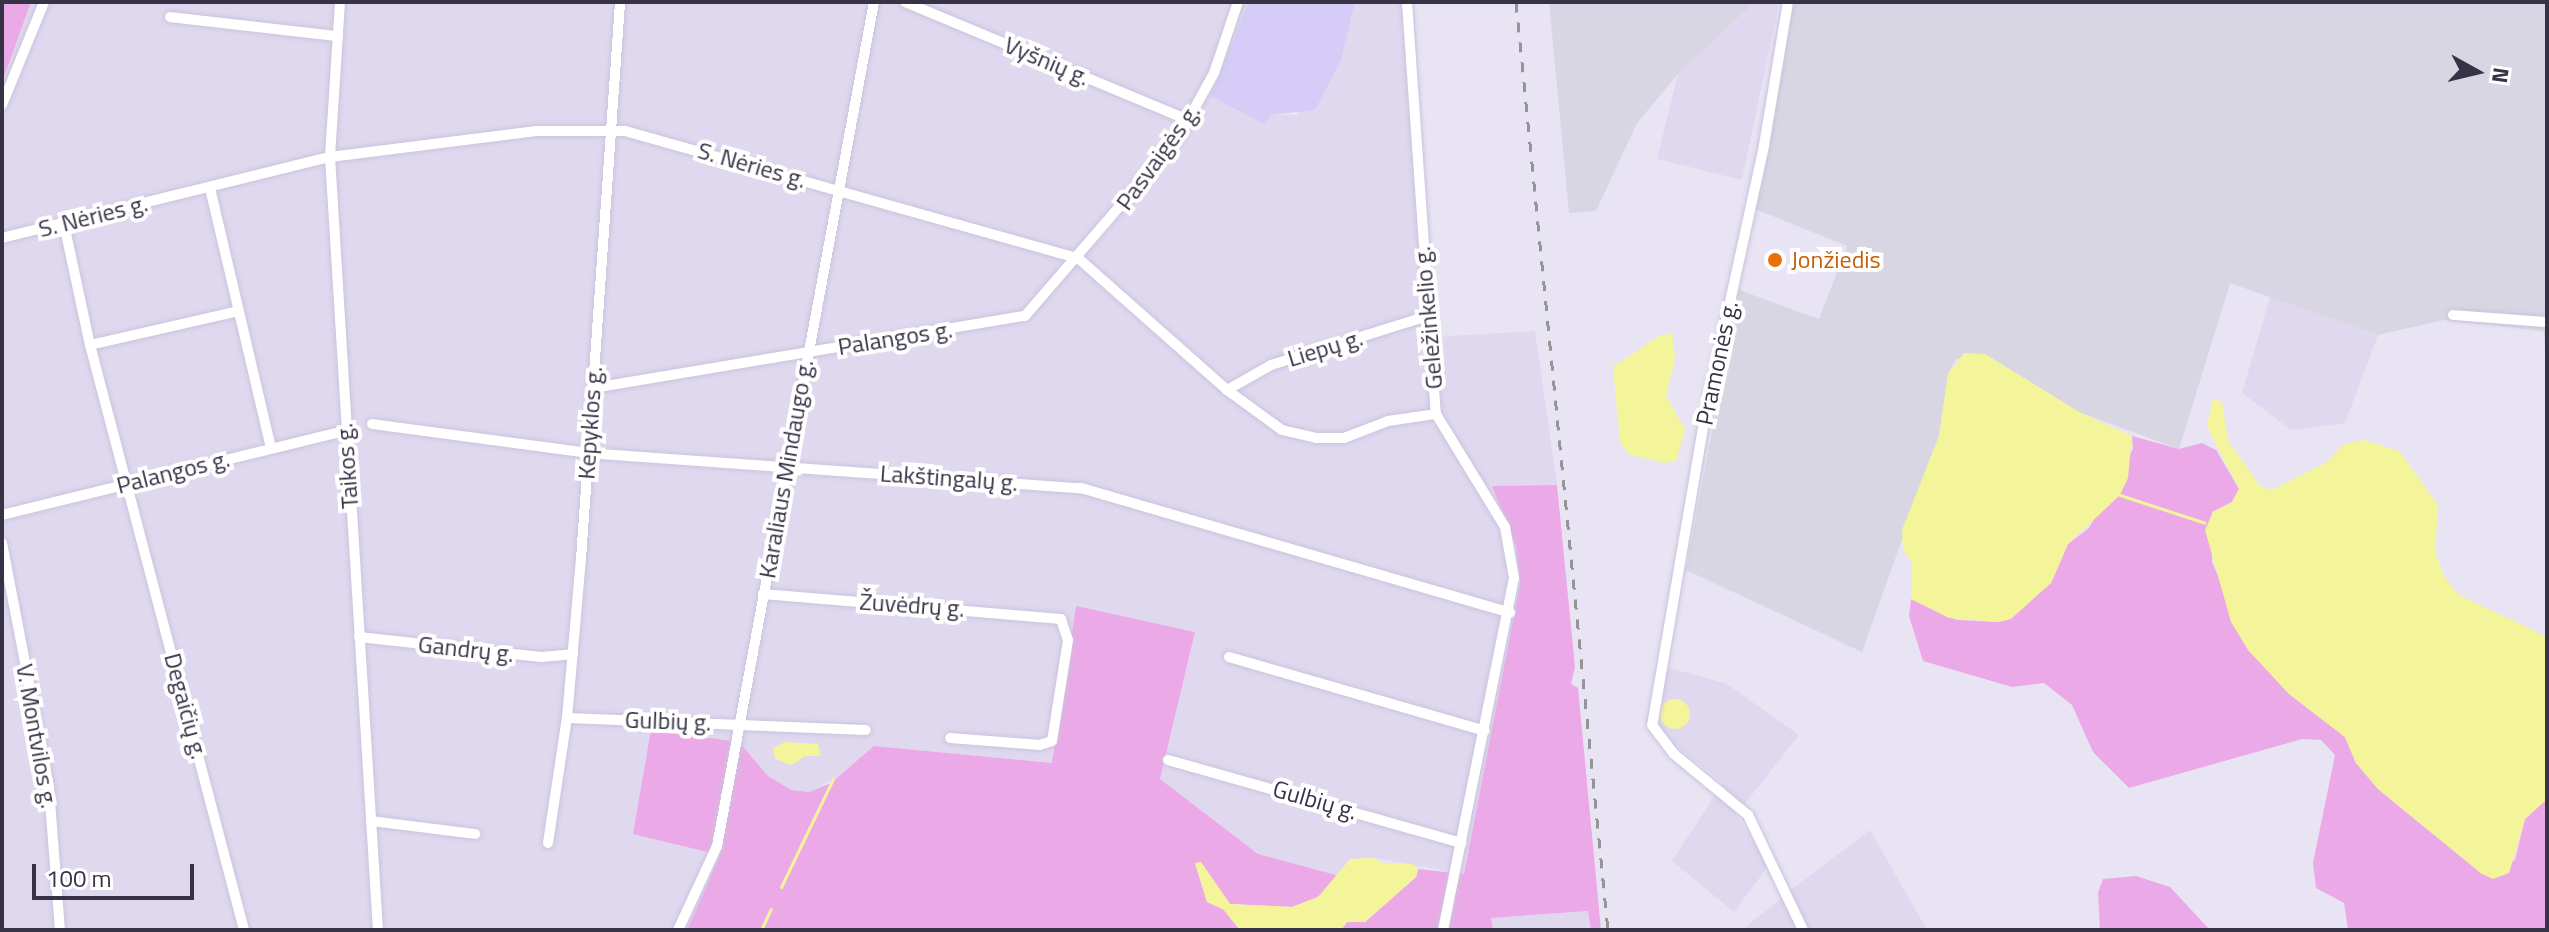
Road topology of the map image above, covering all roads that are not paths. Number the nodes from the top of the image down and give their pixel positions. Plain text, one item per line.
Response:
1 (44, 2) edge
2 (340, 2) edge
3 (620, 2) edge
4 (874, 2) edge
5 (905, 2) edge
6 (1238, 2) edge
7 (1407, 2) edge
8 (1788, 2) edge
9 (170, 17) dead end
10 (338, 36) junction
11 (2, 105) edge
12 (1189, 120) junction
13 (612, 130) junction
14 (330, 157) junction
15 (210, 188) junction
16 (838, 189) junction
17 (64, 224) junction
18 (2, 238) edge
19 (1078, 258) junction
20 (238, 311) junction
21 (2453, 315) dead end
22 (1427, 316) junction
23 (2547, 322) edge
24 (90, 345) junction
25 (807, 353) junction
26 (593, 388) junction
27 (1227, 390) junction
28 (1436, 414) junction
29 (372, 424) dead end
30 (345, 431) junction
31 (271, 448) junction
32 (588, 453) junction
33 (786, 466) junction
34 (125, 483) junction
35 (2, 515) edge
36 (2, 543) edge
37 (763, 594) junction
38 (1510, 613) junction
39 (359, 637) junction
40 (573, 654) junction
41 (1229, 657) dead end
42 (567, 718) junction
43 (737, 723) junction
44 (866, 730) dead end
45 (1485, 731) junction
46 (950, 738) dead end
47 (1168, 760) dead end
48 (371, 821) junction
49 (475, 834) dead end
50 (548, 843) dead end
51 (1462, 843) junction
52 (60, 930) edge
53 (244, 930) edge
54 (378, 930) edge
55 (678, 930) edge
56 (1443, 930) edge
57 (1803, 930) edge

1 - 11 street
2 - 10 street, Taikos g.
3 - 13 street, Kepyklos g.
4 - 16 street, Karaliaus Mindaugo g.
5 - 12 street, Vyšnių g.
6 - 12 street, Pasvaigės g.
7 - 22 street, Geležinkelio g.
8 - 57 street, Pramonės g.
9 - 10 street
10 - 14 street, Taikos g.
12 - 19 street, Pasvaigės g.
13 - 14 street, S. Nėries g.
13 - 16 street, S. Nėries g.
13 - 26 street, Kepyklos g.
14 - 15 street, S. Nėries g.
14 - 30 street, Taikos g.
15 - 17 street, S. Nėries g.
15 - 20 street
16 - 19 street, S. Nėries g.
16 - 25 street, Karaliaus Mindaugo g.
17 - 18 street, S. Nėries g.
17 - 24 street, Degaičių g.
19 - 25 street, Palangos g.
19 - 27 street, S. Nėries g.
20 - 24 street
20 - 31 street
21 - 23 street
22 - 27 street, Liepų g.
22 - 28 street, Geležinkelio g.
24 - 34 street, Degaičių g.
25 - 26 street, Palangos g.
25 - 33 street, Karaliaus Mindaugo g.
26 - 32 street, Kepyklos g.
27 - 28 street, S. Nėries g.
28 - 38 street, Geležinkelio g.
29 - 32 street, Lakštingalų g.
30 - 31 street, Palangos g.
30 - 39 street, Taikos g.
31 - 34 street, Palangos g.
32 - 33 street, Lakštingalų g.
32 - 40 street, Kepyklos g.
33 - 37 street, Karaliaus Mindaugo g.
33 - 38 street, Lakštingalų g.
34 - 35 street, Palangos g.
34 - 53 street, Degaičių g.
36 - 52 street, V. Montvilos g.
37 - 43 street, Karaliaus Mindaugo g.
37 - 46 street, Žuvėdrų g.
38 - 45 street, Geležinkelio g.
39 - 40 street, Gandrų g.
39 - 48 street, Taikos g.
40 - 42 street, Kepyklos g.
41 - 45 street
42 - 43 street, Gulbių g.
42 - 50 street, Kepyklos g.
43 - 44 street, Gulbių g.
43 - 55 street, Karaliaus Mindaugo g.
45 - 51 street, Geležinkelio g.
47 - 51 street, Gulbių g.
48 - 49 street
48 - 54 street, Taikos g.
51 - 56 street, Geležinkelio g.

